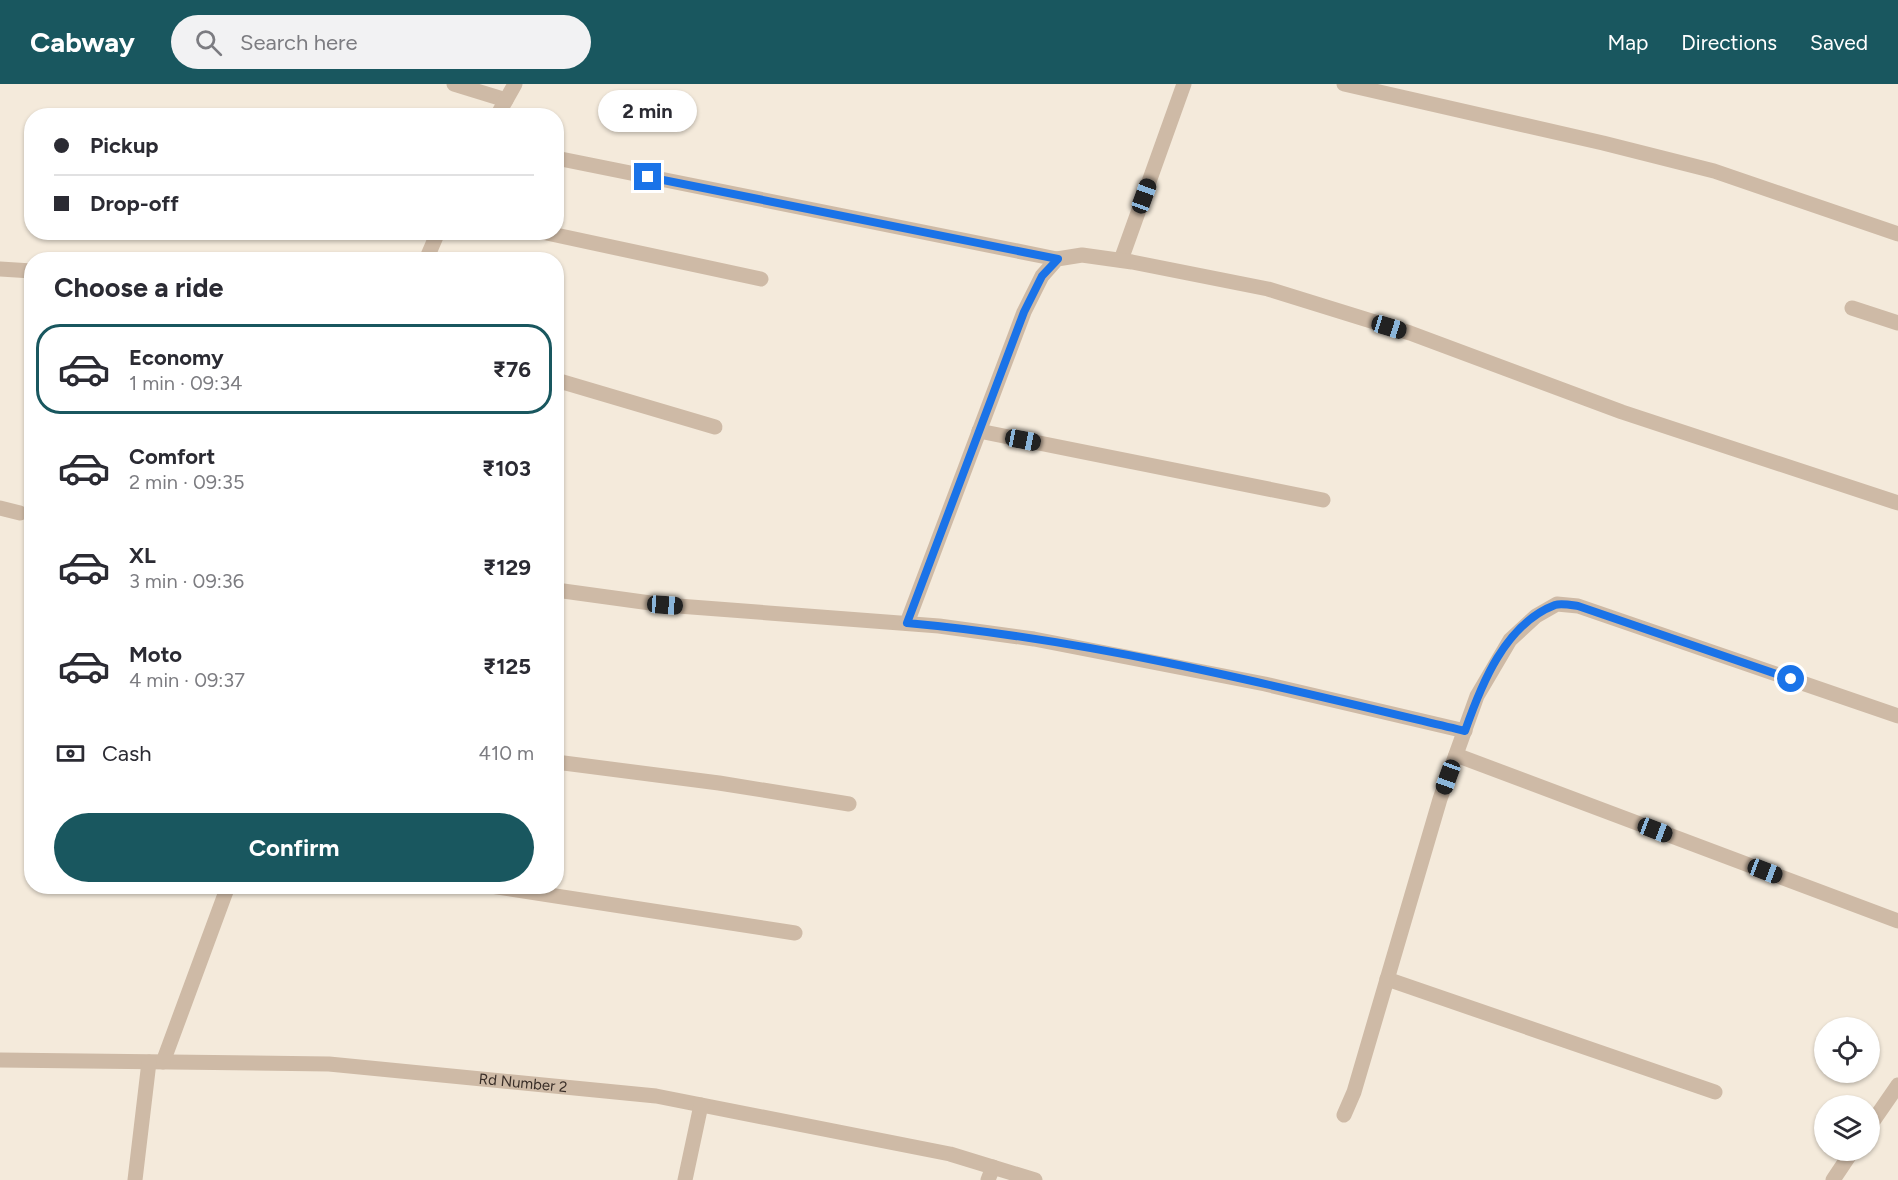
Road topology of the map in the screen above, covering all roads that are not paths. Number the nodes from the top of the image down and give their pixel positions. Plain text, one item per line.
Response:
1 (454, 84) edge
2 (515, 84) edge
3 (1184, 84) edge
4 (1344, 84) edge
5 (506, 100) junction
6 (502, 108) edge
7 (564, 160) edge
8 (1898, 234) edge
9 (564, 237) edge
10 (1058, 259) junction
11 (1120, 260) junction
12 (0, 269) edge
13 (24, 270) edge
14 (761, 279) dead end
15 (1852, 308) dead end
16 (1898, 323) edge
17 (564, 382) edge
18 (714, 427) dead end
19 (979, 432) junction
20 (1323, 500) dead end
21 (1898, 503) edge
22 (0, 508) edge
23 (20, 513) dead end
24 (564, 591) edge
25 (907, 623) junction
26 (1898, 716) edge
27 (1465, 731) junction
28 (1456, 755) junction
29 (564, 763) edge
30 (849, 804) dead end
31 (225, 894) edge
32 (543, 894) edge
33 (1898, 921) edge
34 (795, 933) dead end
35 (1387, 979) junction
36 (0, 1060) edge
37 (156, 1062) junction
38 (1898, 1085) edge
39 (1715, 1092) dead end
40 (701, 1105) junction
41 (1880, 1111) edge
42 (1344, 1115) dead end
43 (1846, 1161) edge
44 (991, 1174) edge
45 (135, 1180) edge
46 (685, 1180) edge
47 (1035, 1180) edge
48 (1833, 1180) edge

1 - 5 street
2 - 5 street
3 - 11 street
4 - 8 street
5 - 6 street
7 - 10 street
9 - 14 street
10 - 11 street
10 - 19 street
11 - 21 street
12 - 13 street
15 - 16 street
17 - 18 street
19 - 20 street
19 - 25 street
22 - 23 street
24 - 25 street
25 - 27 street
26 - 27 street
27 - 28 street
28 - 33 street
28 - 35 street
29 - 30 street
31 - 37 street
32 - 34 street
35 - 39 street
35 - 42 street
36 - 37 street, Rd Number 2
37 - 40 street, Rd Number 2
37 - 45 street
38 - 41 street
40 - 44 street, Rd Number 2
40 - 46 street
43 - 48 street
44 - 47 street, Rd Number 2

